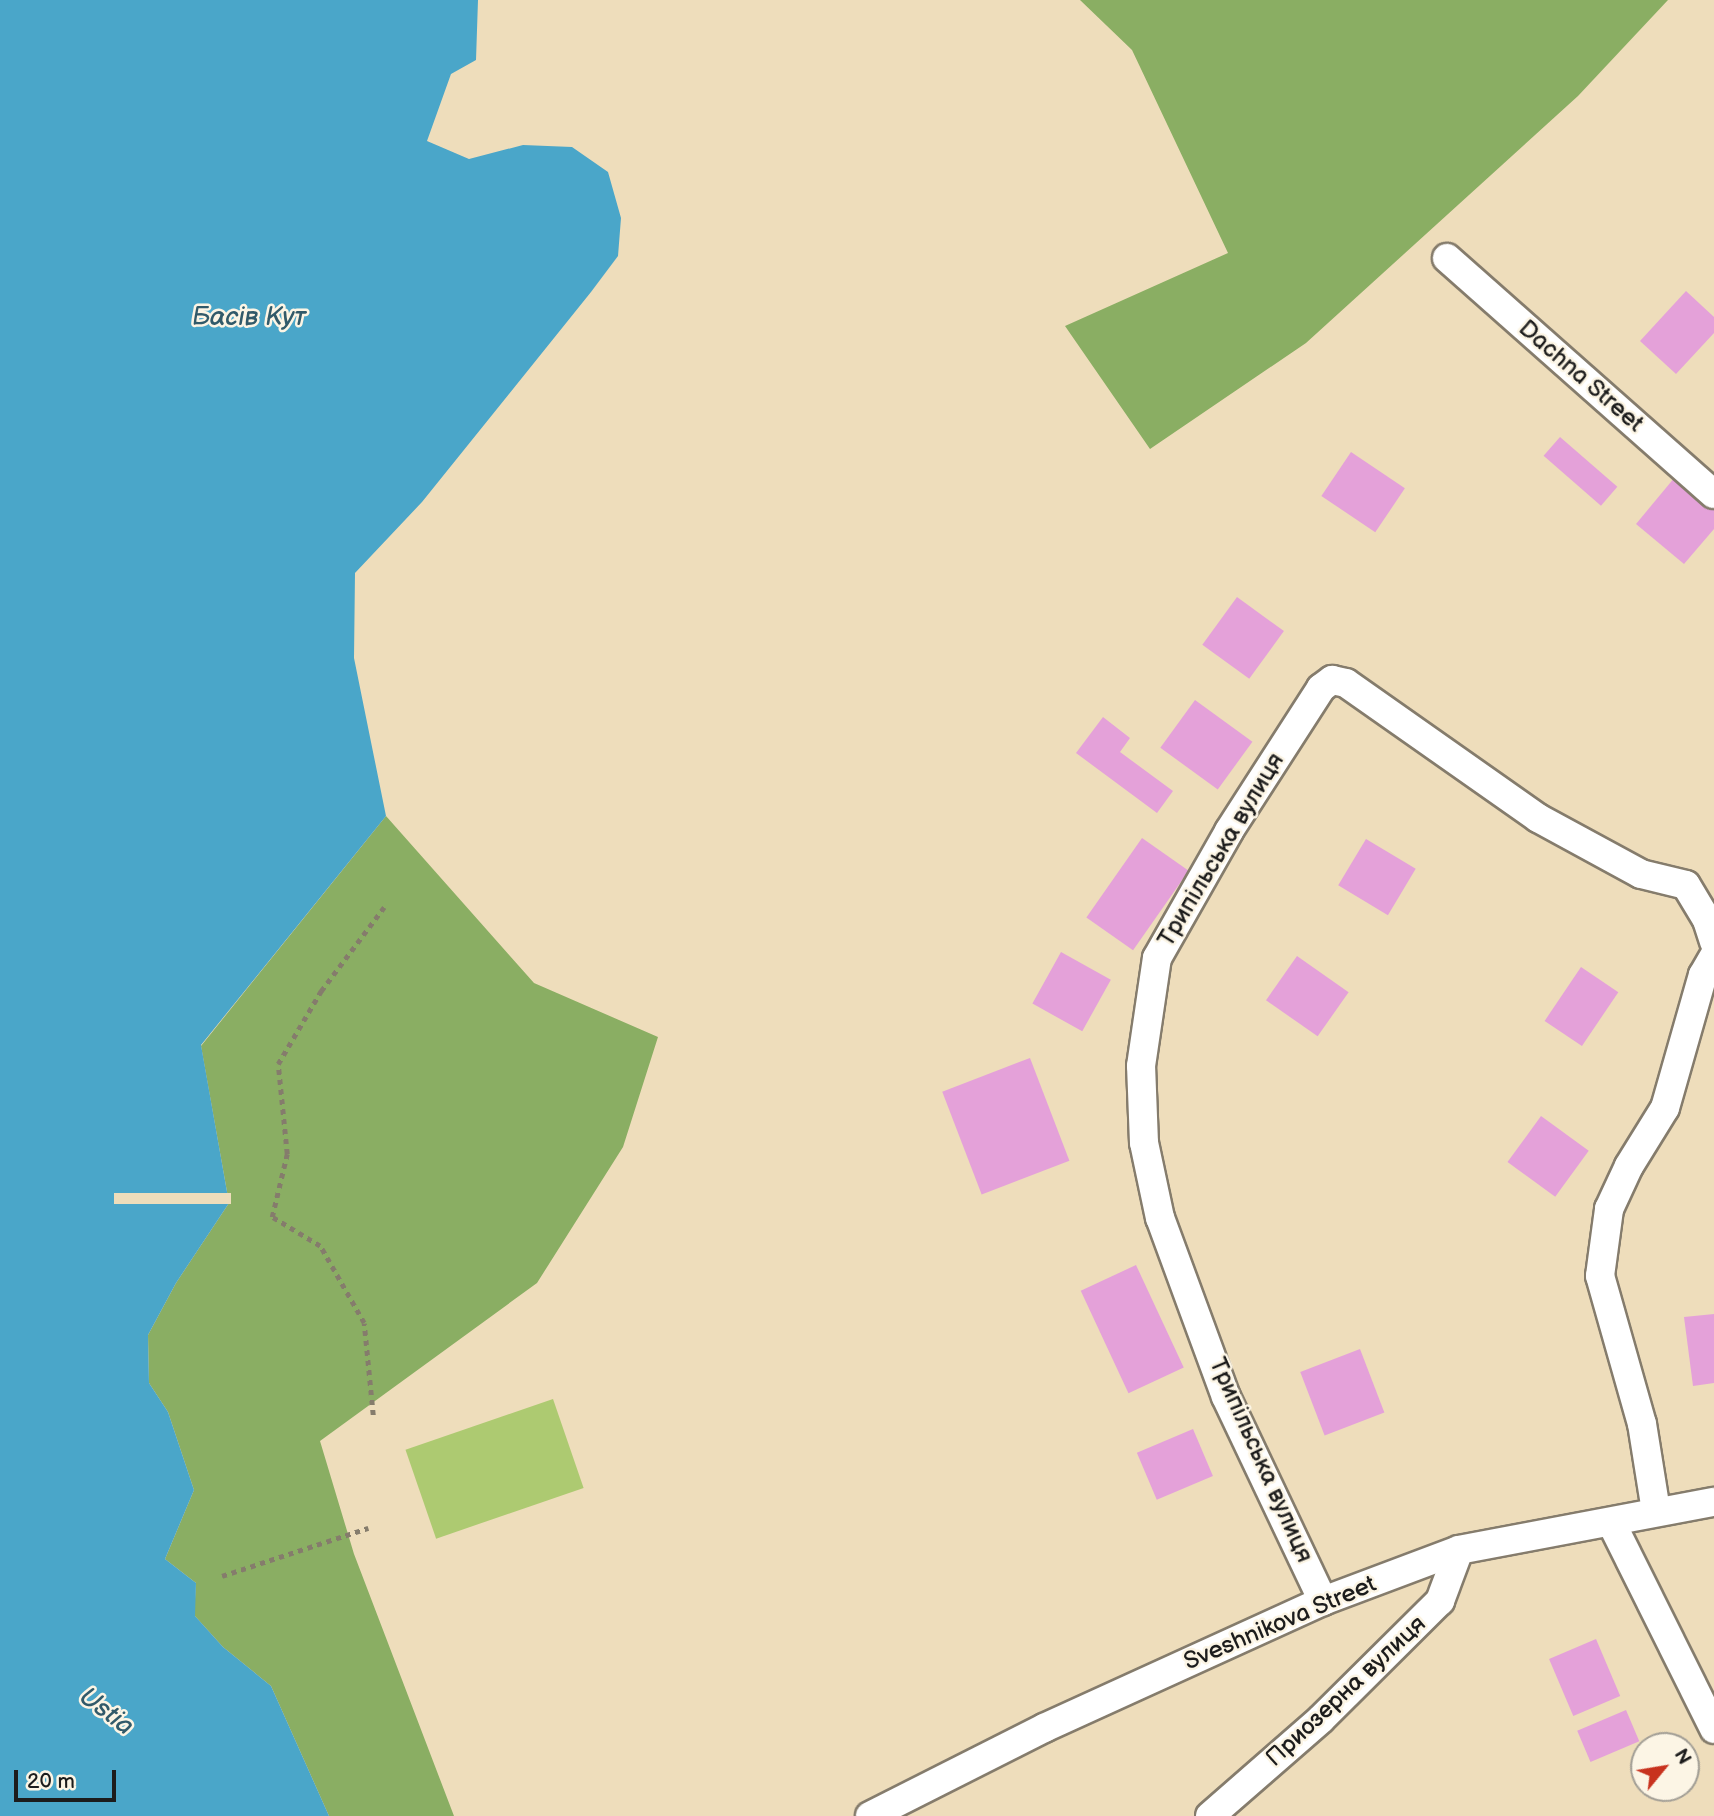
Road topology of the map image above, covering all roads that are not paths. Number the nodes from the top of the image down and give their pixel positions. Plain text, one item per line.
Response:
1 (1447, 258) dead end
2 (1714, 494) edge
3 (1714, 942) edge
4 (1714, 956) edge
5 (1714, 1502) edge
6 (1656, 1511) junction
7 (1612, 1524) junction
8 (1460, 1550) junction
9 (1323, 1601) junction
10 (1714, 1729) edge
11 (870, 1816) edge
12 (1210, 1816) edge

1 - 2 street, Dachna Street
3 - 9 street, Трипільська вулиця
4 - 6 street
5 - 6 street, Sveshnikova Street
6 - 7 street, Sveshnikova Street
7 - 8 street, Sveshnikova Street
7 - 10 street
8 - 9 street, Sveshnikova Street
8 - 12 street, Приозерна вулиця
9 - 11 street, Sveshnikova Street

